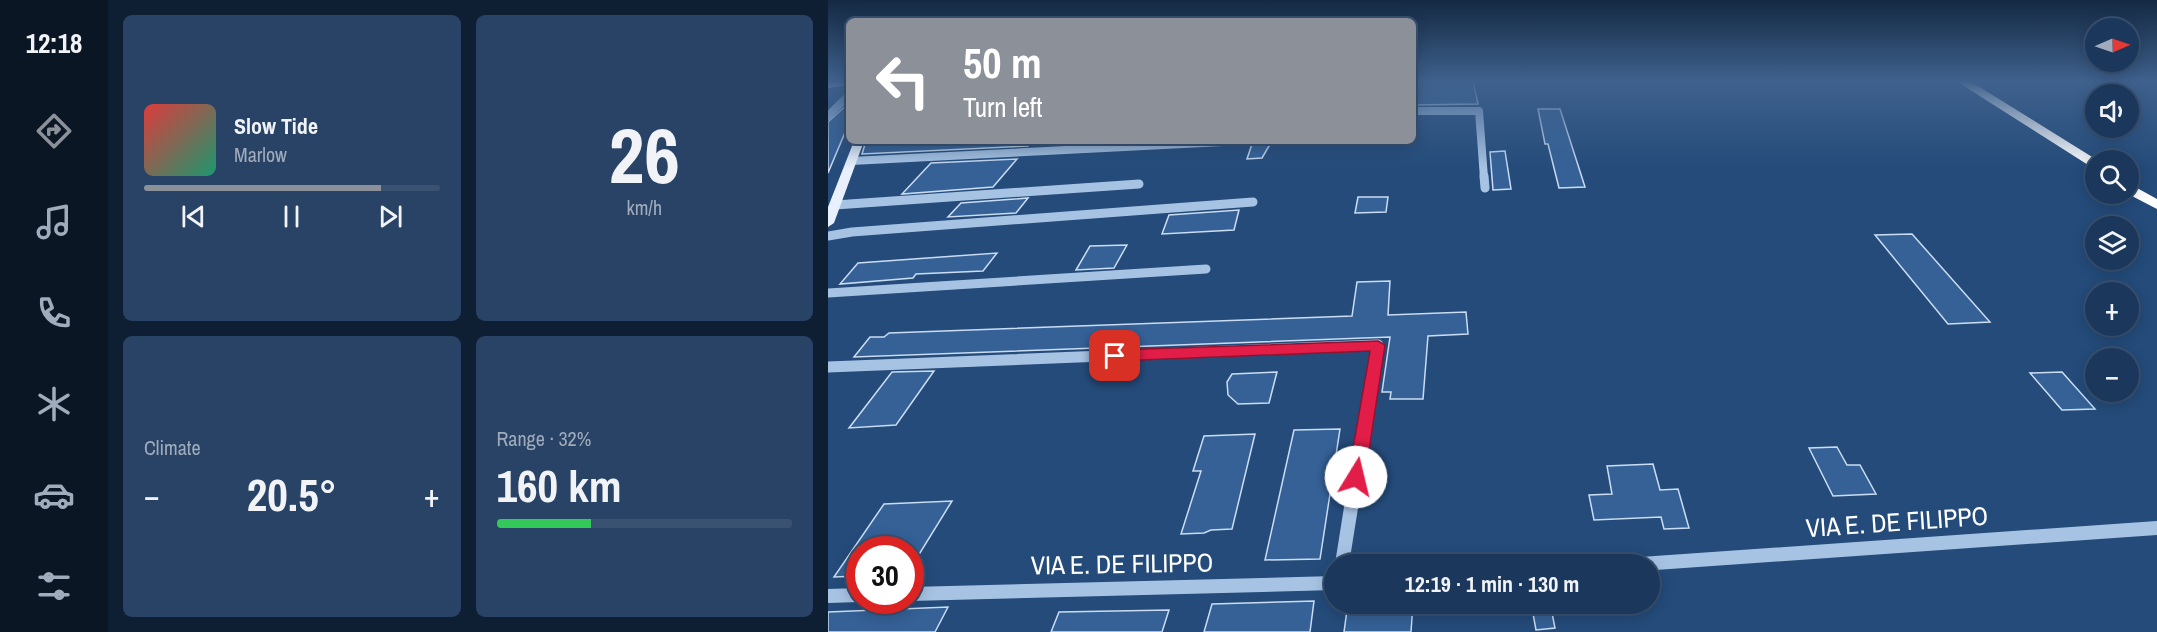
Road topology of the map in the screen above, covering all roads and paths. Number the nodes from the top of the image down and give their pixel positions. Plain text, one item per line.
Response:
1 (2008, 110) edge
2 (2025, 110) edge
3 (1416, 111) edge
4 (858, 144) edge
5 (1184, 144) edge
6 (2089, 150) edge
7 (2085, 159) edge
8 (852, 161) junction
9 (2139, 182) edge
10 (1139, 184) dead end
11 (1485, 188) dead end
12 (2157, 193) edge
13 (2139, 194) edge
14 (1253, 202) dead end
15 (2157, 205) edge
16 (835, 206) junction
17 (828, 223) edge
18 (828, 236) edge
19 (1206, 268) dead end
20 (828, 293) edge
21 (828, 367) edge
22 (2157, 528) edge
23 (1344, 554) edge
24 (1660, 563) edge
25 (1324, 583) edge
26 (924, 594) edge
27 (846, 595) edge
28 (828, 596) edge

1 - 7 highway
2 - 6 highway
3 - 11 street
4 - 8 main road
5 - 8 street
8 - 16 main road
9 - 12 highway
10 - 16 street
13 - 15 highway
14 - 18 street
16 - 17 main road
19 - 20 street
21 - 23 street
22 - 24 street, VIA E. DE FILIPPO
25 - 26 street, VIA E. DE FILIPPO
27 - 28 street

